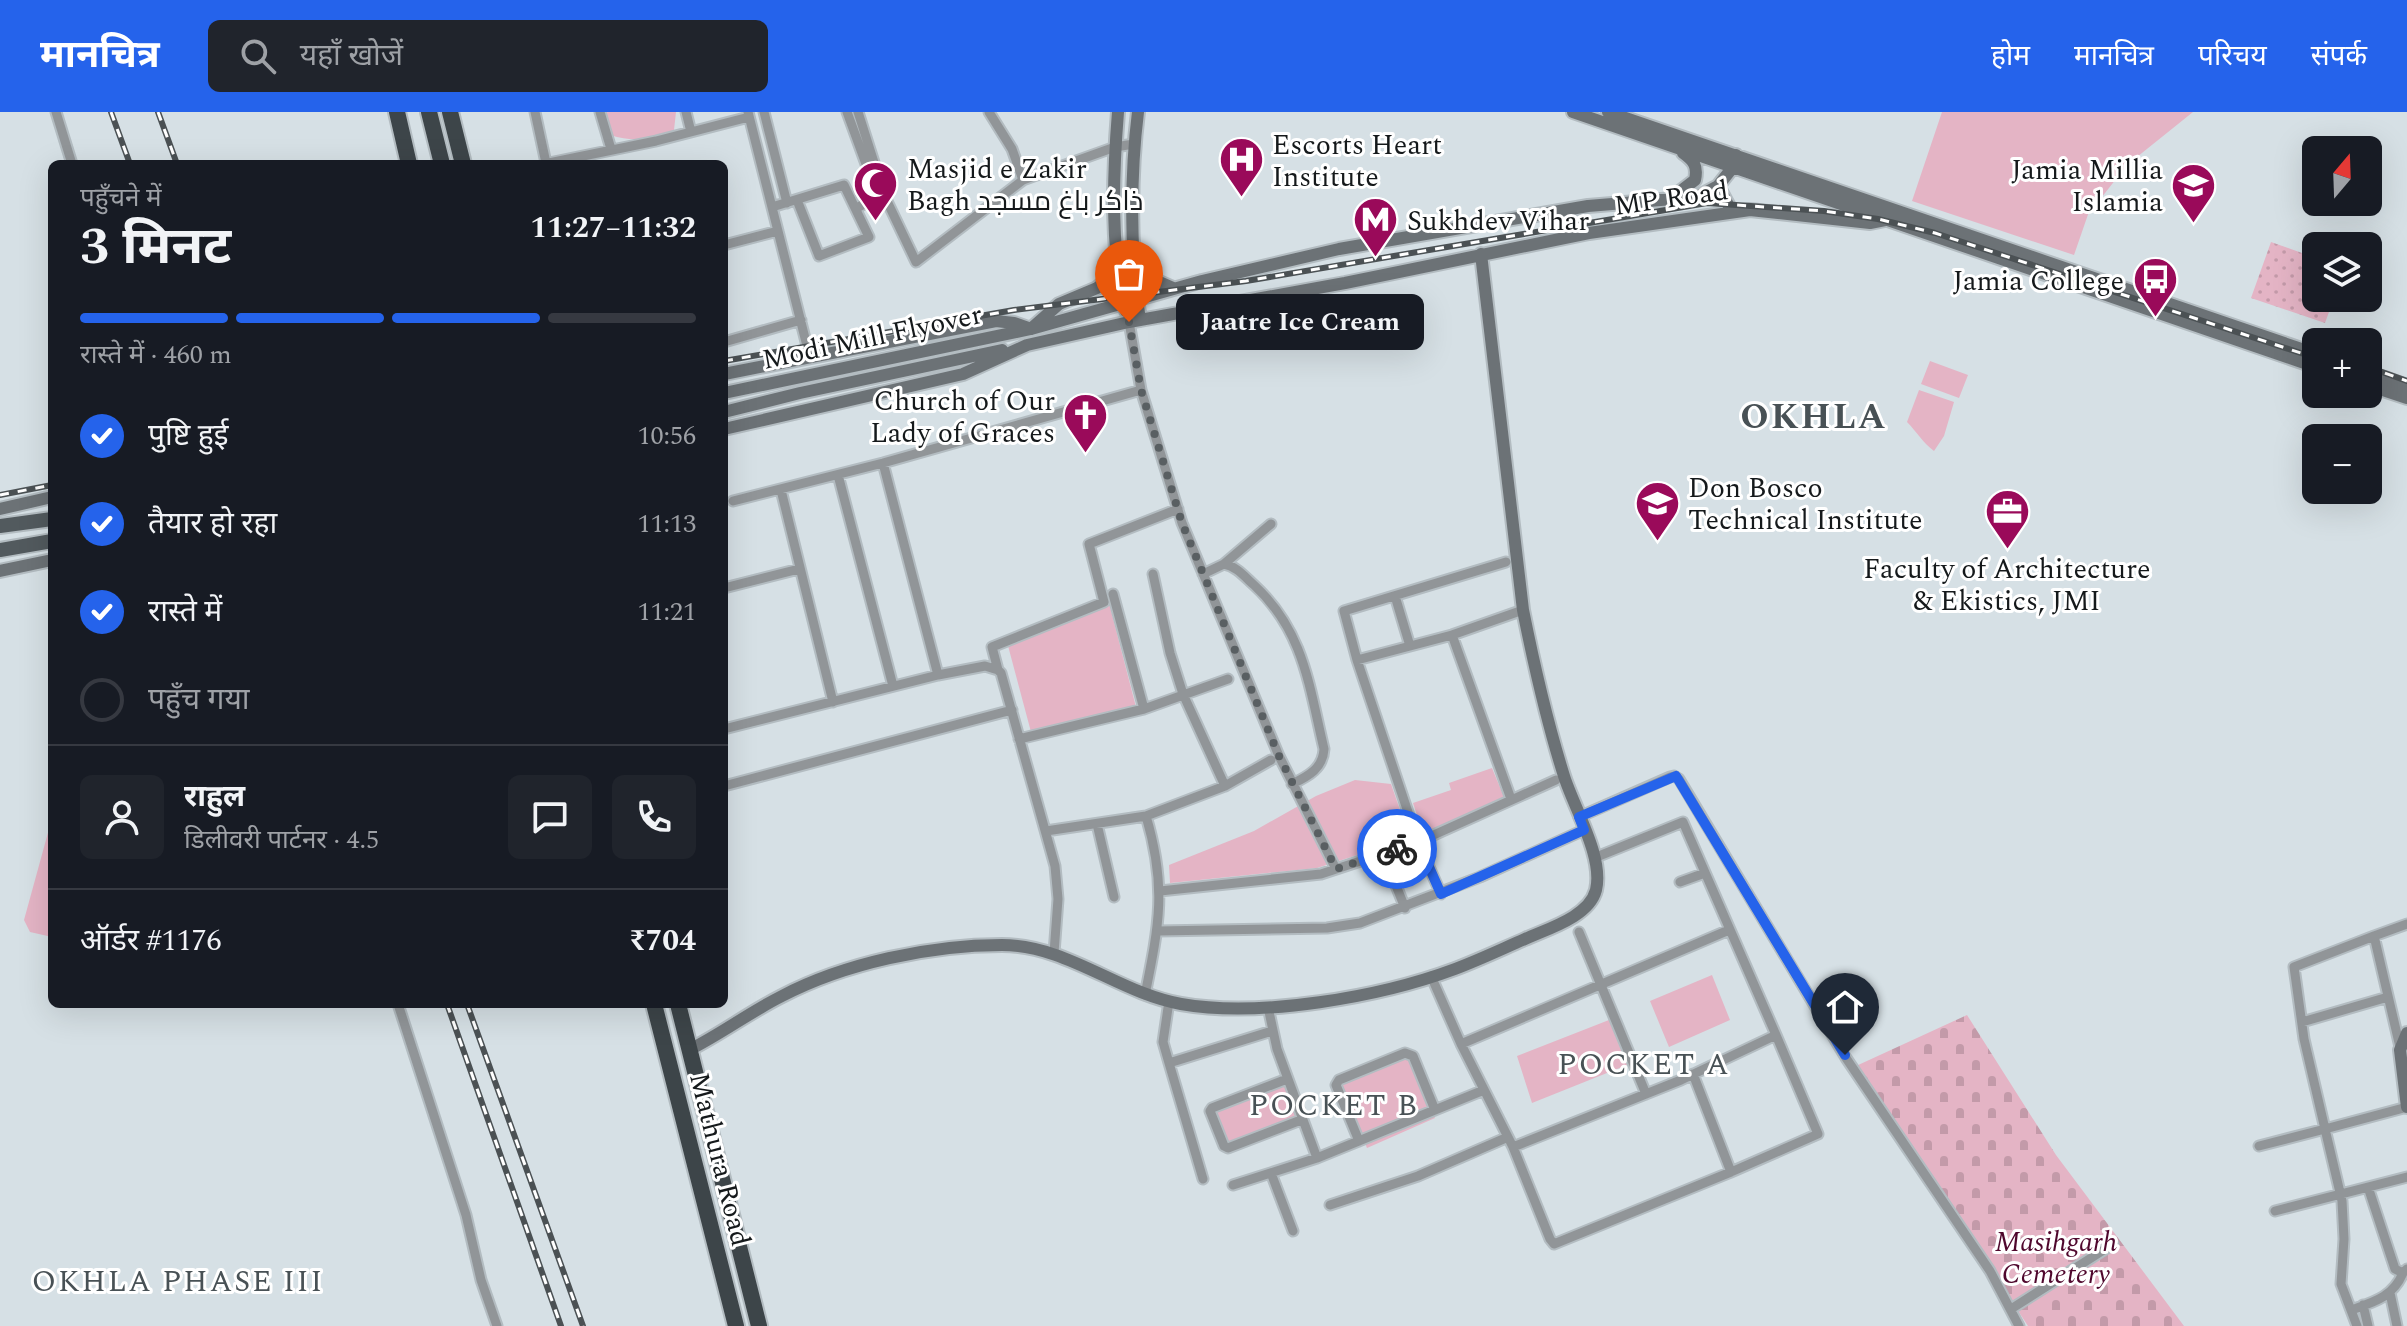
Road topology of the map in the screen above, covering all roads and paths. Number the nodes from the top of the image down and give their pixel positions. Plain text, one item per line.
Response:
1 (56, 112) edge
2 (397, 112) edge
3 (429, 112) edge
4 (450, 112) edge
5 (535, 112) edge
6 (600, 112) edge
7 (686, 112) edge
8 (764, 112) edge
9 (847, 112) edge
10 (858, 112) edge
11 (989, 112) edge
12 (1118, 112) edge
13 (1138, 112) edge
14 (1573, 112) edge
15 (1608, 112) edge
16 (748, 115) edge
17 (691, 132) junction
18 (1134, 144) junction
19 (1672, 144) junction
20 (1115, 147) junction
21 (611, 149) junction
22 (71, 160) edge
23 (408, 160) edge
24 (441, 160) edge
25 (462, 160) edge
26 (544, 160) edge
27 (563, 160) edge
28 (1734, 161) junction
29 (1023, 180) junction
30 (1718, 186) junction
31 (1666, 201) junction
32 (792, 202) junction
33 (772, 207) junction
34 (857, 208) junction
35 (1732, 212) junction
36 (1892, 215) junction
37 (778, 231) junction
38 (728, 244) edge
39 (1481, 254) junction
40 (1117, 261) junction
41 (1135, 261) junction
42 (1202, 281) junction
43 (1131, 302) junction
44 (801, 320) junction
45 (1135, 321) junction
46 (1031, 329) junction
47 (728, 341) edge
48 (1027, 345) junction
49 (2274, 346) junction
50 (2302, 351) edge
51 (810, 358) junction
52 (2302, 360) edge
53 (728, 373) edge
54 (2382, 377) edge
55 (2407, 386) edge
56 (1141, 390) junction
57 (2382, 390) edge
58 (728, 392) edge
59 (2407, 398) edge
60 (728, 411) edge
61 (728, 428) edge
62 (883, 463) junction
63 (838, 475) junction
64 (781, 490) junction
65 (48, 498) edge
66 (733, 501) dead end
67 (0, 509) edge
68 (1178, 509) junction
69 (48, 520) edge
70 (1271, 524) dead end
71 (0, 526) edge
72 (48, 542) edge
73 (0, 550) edge
74 (48, 561) edge
75 (1506, 562) dead end
76 (1224, 564) junction
77 (799, 569) junction
78 (0, 571) edge
79 (1153, 574) dead end
80 (1203, 574) junction
81 (728, 587) edge
82 (1113, 594) dead end
83 (1395, 596) junction
84 (1523, 610) junction
85 (1452, 635) junction
86 (1410, 646) junction
87 (1357, 660) junction
88 (998, 670) junction
89 (938, 675) junction
90 (1228, 679) dead end
91 (893, 686) junction
92 (1183, 694) junction
93 (833, 702) junction
94 (1144, 709) junction
95 (1012, 710) junction
96 (728, 724) edge
97 (1019, 739) junction
98 (1271, 760) dead end
99 (1556, 780) dead end
100 (1292, 784) junction
101 (728, 785) edge
102 (1225, 786) junction
103 (1511, 799) junction
104 (1146, 816) junction
105 (1579, 817) junction
106 (1097, 824) junction
107 (1584, 830) junction
108 (1046, 831) junction
109 (1418, 842) junction
110 (1383, 853) junction
111 (1594, 858) junction
112 (1336, 869) junction
113 (1705, 873) junction
114 (1680, 882) dead end
115 (1160, 891) junction
116 (1441, 894) junction
117 (1114, 897) dead end
118 (1405, 908) junction
119 (2407, 924) edge
120 (1729, 930) junction
121 (1158, 931) junction
122 (1579, 932) dead end
123 (2374, 936) junction
124 (1054, 953) junction
125 (1431, 976) junction
126 (1602, 984) junction
127 (1145, 995) junction
128 (2388, 997) junction
129 (1169, 1001) junction
130 (1268, 1007) junction
131 (399, 1008) edge
132 (655, 1008) edge
133 (679, 1008) edge
134 (2302, 1022) junction
135 (1272, 1031) junction
136 (2407, 1033) edge
137 (1776, 1035) junction
138 (1461, 1044) junction
139 (2400, 1047) junction
140 (689, 1050) junction
141 (1169, 1063) junction
142 (1693, 1074) junction
143 (1287, 1079) junction
144 (1484, 1090) junction
145 (1646, 1094) junction
146 (2407, 1107) edge
147 (1435, 1110) junction
148 (1301, 1120) junction
149 (2325, 1129) junction
150 (1508, 1137) junction
151 (1359, 1141) junction
152 (2259, 1146) dead end
153 (1513, 1147) junction
154 (1317, 1158) junction
155 (1731, 1172) junction
156 (1271, 1173) junction
157 (2407, 1177) edge
158 (1203, 1179) dead end
159 (1233, 1185) dead end
160 (2368, 1187) junction
161 (2341, 1193) junction
162 (1330, 1205) dead end
163 (2275, 1211) dead end
164 (1293, 1231) dead end
165 (2113, 1244) dead end
166 (2405, 1271) edge
167 (2390, 1293) junction
168 (2363, 1305) junction
169 (2011, 1309) junction
170 (2351, 1310) junction
171 (497, 1326) edge
172 (736, 1326) edge
173 (759, 1326) edge
174 (2019, 1326) edge
175 (2357, 1326) edge
176 (2368, 1326) edge
177 (2397, 1326) edge

1 - 22 street
2 - 23 highway
3 - 24 highway
4 - 25 highway
5 - 26 street
6 - 21 street
7 - 17 street
8 - 32 street
9 - 34 street
10 - 29 street
11 - 29 street
12 - 20 main road
13 - 18 main road
14 - 19 main road
15 - 28 main road
16 - 17 street
16 - 33 street
17 - 21 street
18 - 20 street
18 - 41 main road
19 - 28 main road
19 - 31 main road
20 - 29 street
20 - 40 main road
21 - 27 street
28 - 30 main road, MP Road
28 - 36 main road
30 - 31 main road, MP Road
30 - 35 main road
31 - 42 main road, MP Road
32 - 33 street
32 - 34 street
32 - 34 street
33 - 37 street
35 - 36 main road, MP Road
35 - 39 main road, MP Road
36 - 49 main road
37 - 38 street
37 - 44 street
39 - 45 main road, MP Road
39 - 84 main road
40 - 43 main road
40 - 46 main road
41 - 42 main road
41 - 43 main road
42 - 43 main road, MP Road
43 - 45 main road
43 - 46 main road, Modi Mill Flyover
44 - 47 street
44 - 51 street
45 - 48 main road, MP Road
45 - 56 street
46 - 51 main road
46 - 58 main road, Modi Mill Flyover
48 - 60 main road, Modi Mill Flyover
48 - 61 main road
49 - 50 main road
49 - 52 main road
51 - 53 main road
54 - 55 main road
56 - 62 street
56 - 68 street
57 - 59 main road
62 - 63 street
62 - 89 street
63 - 64 street
63 - 91 street
64 - 66 street
64 - 77 street
65 - 67 main road
68 - 80 street
68 - 88 street
69 - 71 main road
70 - 76 street
72 - 73 main road
74 - 78 main road
75 - 83 street
76 - 80 street
76 - 100 street
77 - 81 street
77 - 93 street
79 - 92 street
80 - 100 street
82 - 94 street
83 - 86 street
83 - 87 street
84 - 85 street
84 - 105 main road
85 - 86 street
85 - 103 street
86 - 87 street
87 - 109 street
88 - 89 street
88 - 95 street
89 - 91 street
90 - 92 street
91 - 93 street
92 - 94 street
92 - 102 street
93 - 96 street
94 - 97 street
95 - 97 street
95 - 101 street
97 - 108 street
98 - 102 street
99 - 103 street
100 - 112 street
102 - 104 street
103 - 109 street
104 - 106 street
104 - 115 street
105 - 107 main road
105 - 169 street
106 - 108 street
106 - 117 street
107 - 111 main road
107 - 116 street
108 - 124 street
109 - 110 street
109 - 116 street
110 - 112 street
110 - 118 street
111 - 113 street
111 - 125 main road
112 - 115 street
113 - 114 street
113 - 120 street
115 - 121 street
116 - 118 street
118 - 121 street
119 - 123 street
120 - 126 street
120 - 137 street
121 - 127 street
122 - 126 street
123 - 128 street
123 - 134 street
124 - 127 main road
124 - 140 main road
125 - 130 main road
125 - 138 street
126 - 138 street
126 - 145 street
127 - 129 main road
128 - 134 street
128 - 139 street
129 - 130 main road
129 - 141 street
130 - 135 street
131 - 171 street
132 - 172 highway, Mathura Road
133 - 140 highway, Mathura Road
134 - 149 street
135 - 141 street
135 - 143 street
136 - 139 main road
137 - 142 street
137 - 155 street
138 - 144 street
139 - 146 main road
140 - 173 highway, Mathura Road
141 - 158 street
142 - 145 street
142 - 155 street
143 - 148 street
143 - 148 street
144 - 147 street
144 - 150 street
145 - 153 street
146 - 149 street
147 - 151 street
147 - 151 street
148 - 154 street
149 - 152 street
149 - 161 street
150 - 153 street
150 - 162 street
151 - 154 street
153 - 155 street
154 - 156 street
156 - 159 street
156 - 164 street
157 - 160 street
160 - 161 street
160 - 166 street
161 - 163 street
161 - 170 street
165 - 169 street
166 - 167 street
167 - 168 street
167 - 177 street
168 - 170 street
168 - 176 street
169 - 174 street
170 - 175 street

